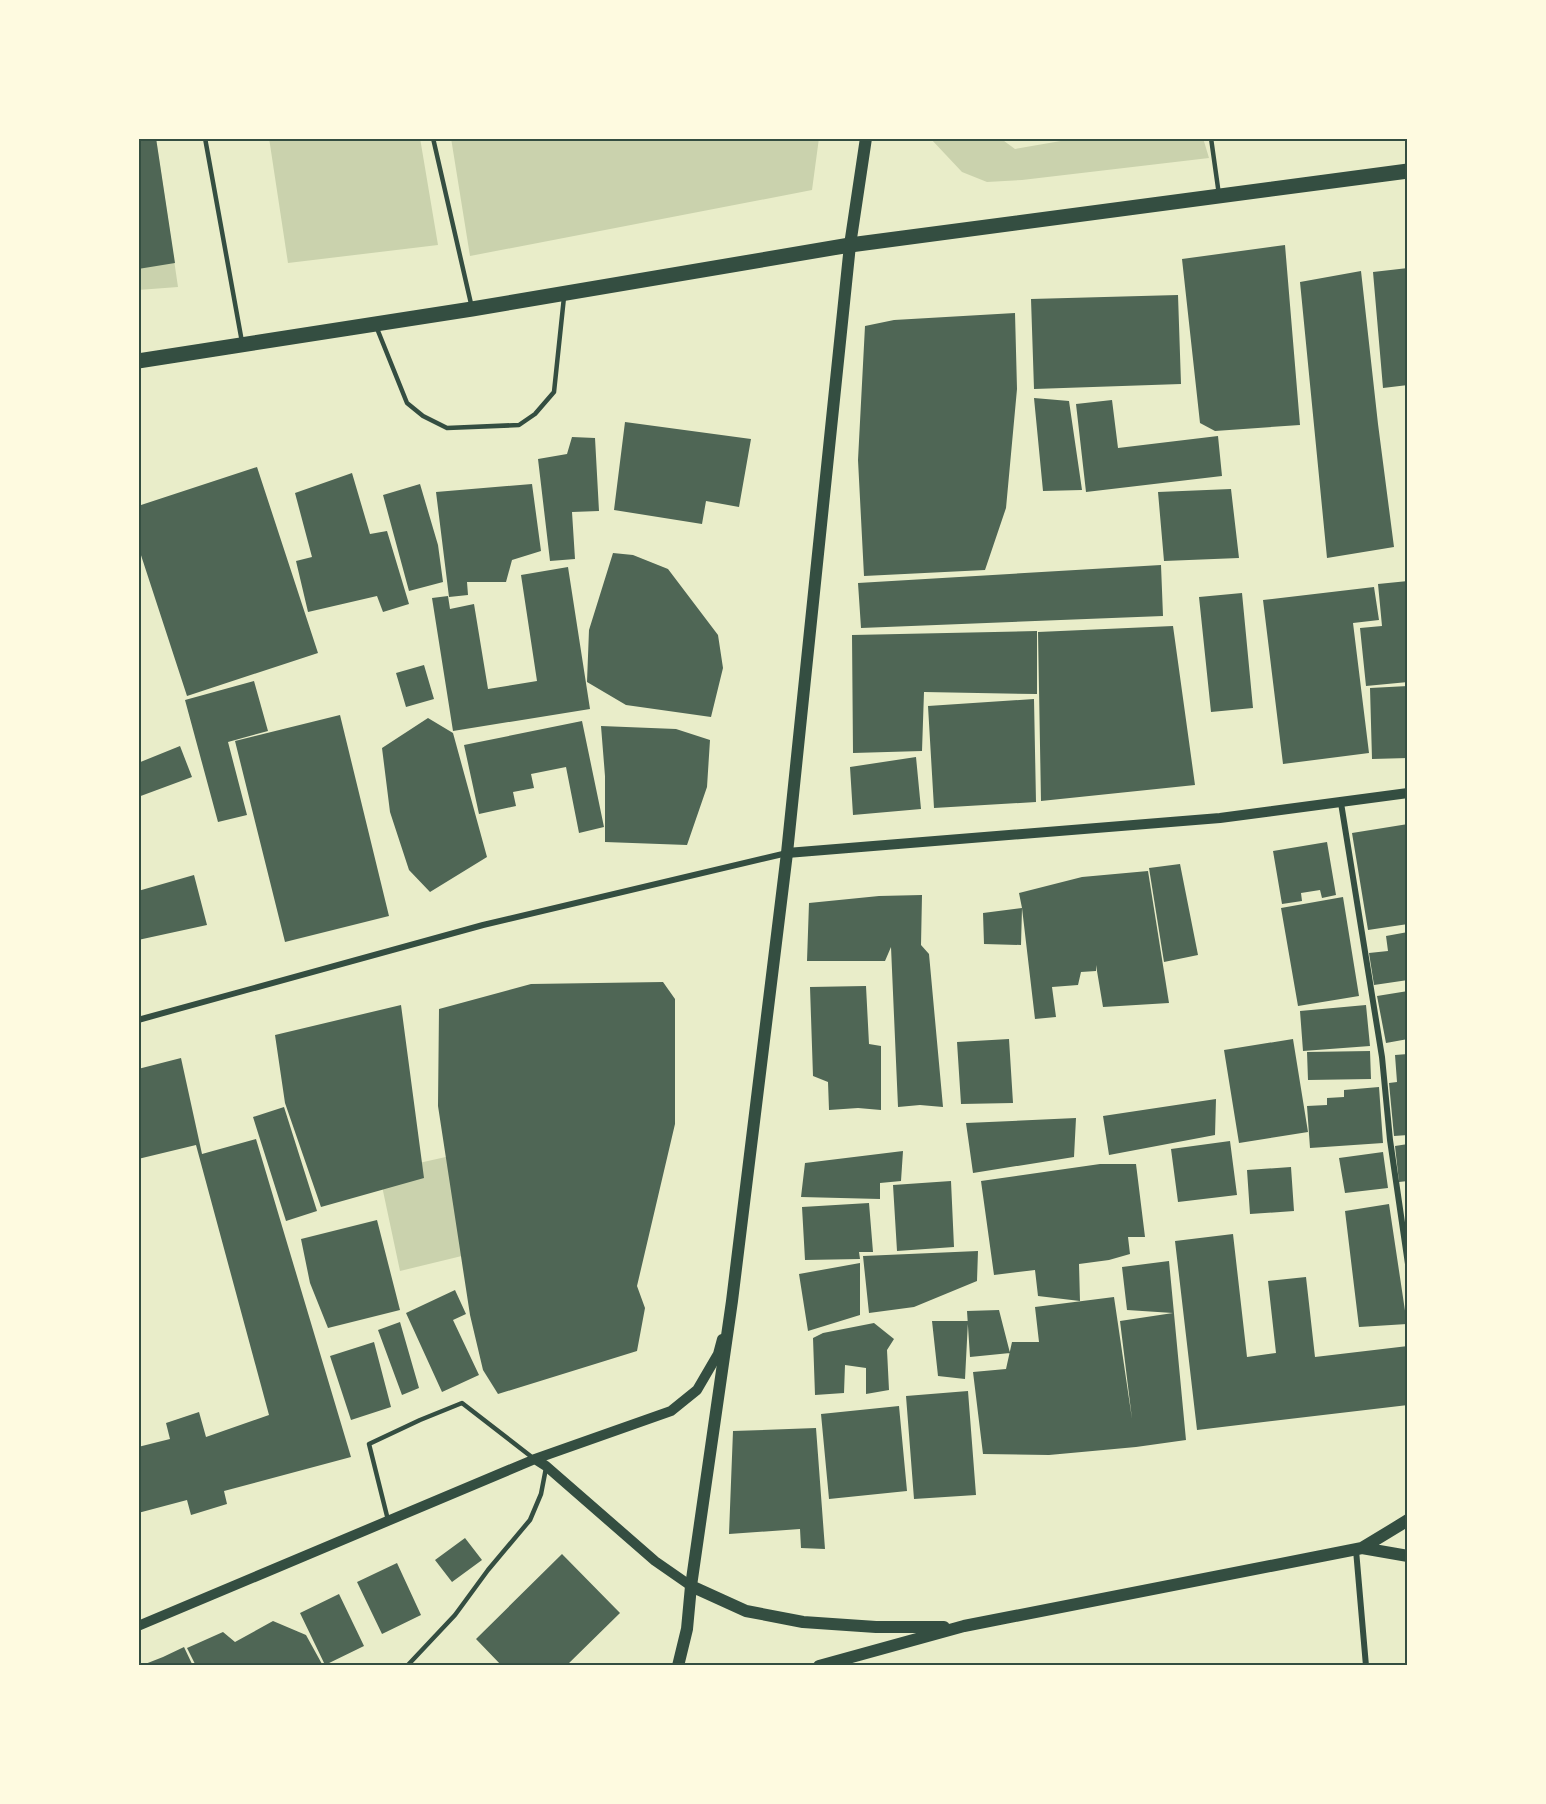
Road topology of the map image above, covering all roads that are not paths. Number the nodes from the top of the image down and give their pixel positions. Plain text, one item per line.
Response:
1 (205, 138) edge
2 (432, 138) edge
3 (866, 138) edge
4 (1211, 138) edge
5 (1408, 171) edge
6 (1220, 195) junction
7 (850, 245) junction
8 (564, 294) junction
9 (472, 309) junction
10 (375, 324) junction
11 (243, 346) junction
12 (138, 361) edge
13 (1408, 793) edge
14 (1341, 803) junction
15 (787, 853) junction
16 (138, 1020) edge
17 (1408, 1264) edge
18 (732, 1301) junction
19 (535, 1459) junction
20 (546, 1466) junction
21 (388, 1520) junction
22 (1408, 1520) edge
23 (1359, 1549) junction
24 (1408, 1556) edge
25 (691, 1586) junction
26 (138, 1626) edge
27 (964, 1626) junction
28 (407, 1666) edge
29 (678, 1666) edge
30 (819, 1666) edge
31 (1366, 1666) edge

1 - 11 lane
2 - 9 lane
3 - 7 main road
4 - 6 lane
5 - 6 main road
6 - 7 main road
7 - 8 main road
7 - 15 main road
8 - 9 main road
8 - 10 lane
9 - 10 main road
10 - 11 main road
11 - 12 main road
13 - 14 street
14 - 15 street
14 - 17 street
15 - 16 street
15 - 18 main road
18 - 19 street
18 - 25 main road
19 - 20 street
19 - 21 street
19 - 21 lane
20 - 25 street
20 - 28 lane
21 - 26 street
22 - 23 main road
23 - 24 main road
23 - 27 main road
23 - 31 street
25 - 27 main road
25 - 29 main road
27 - 30 main road

